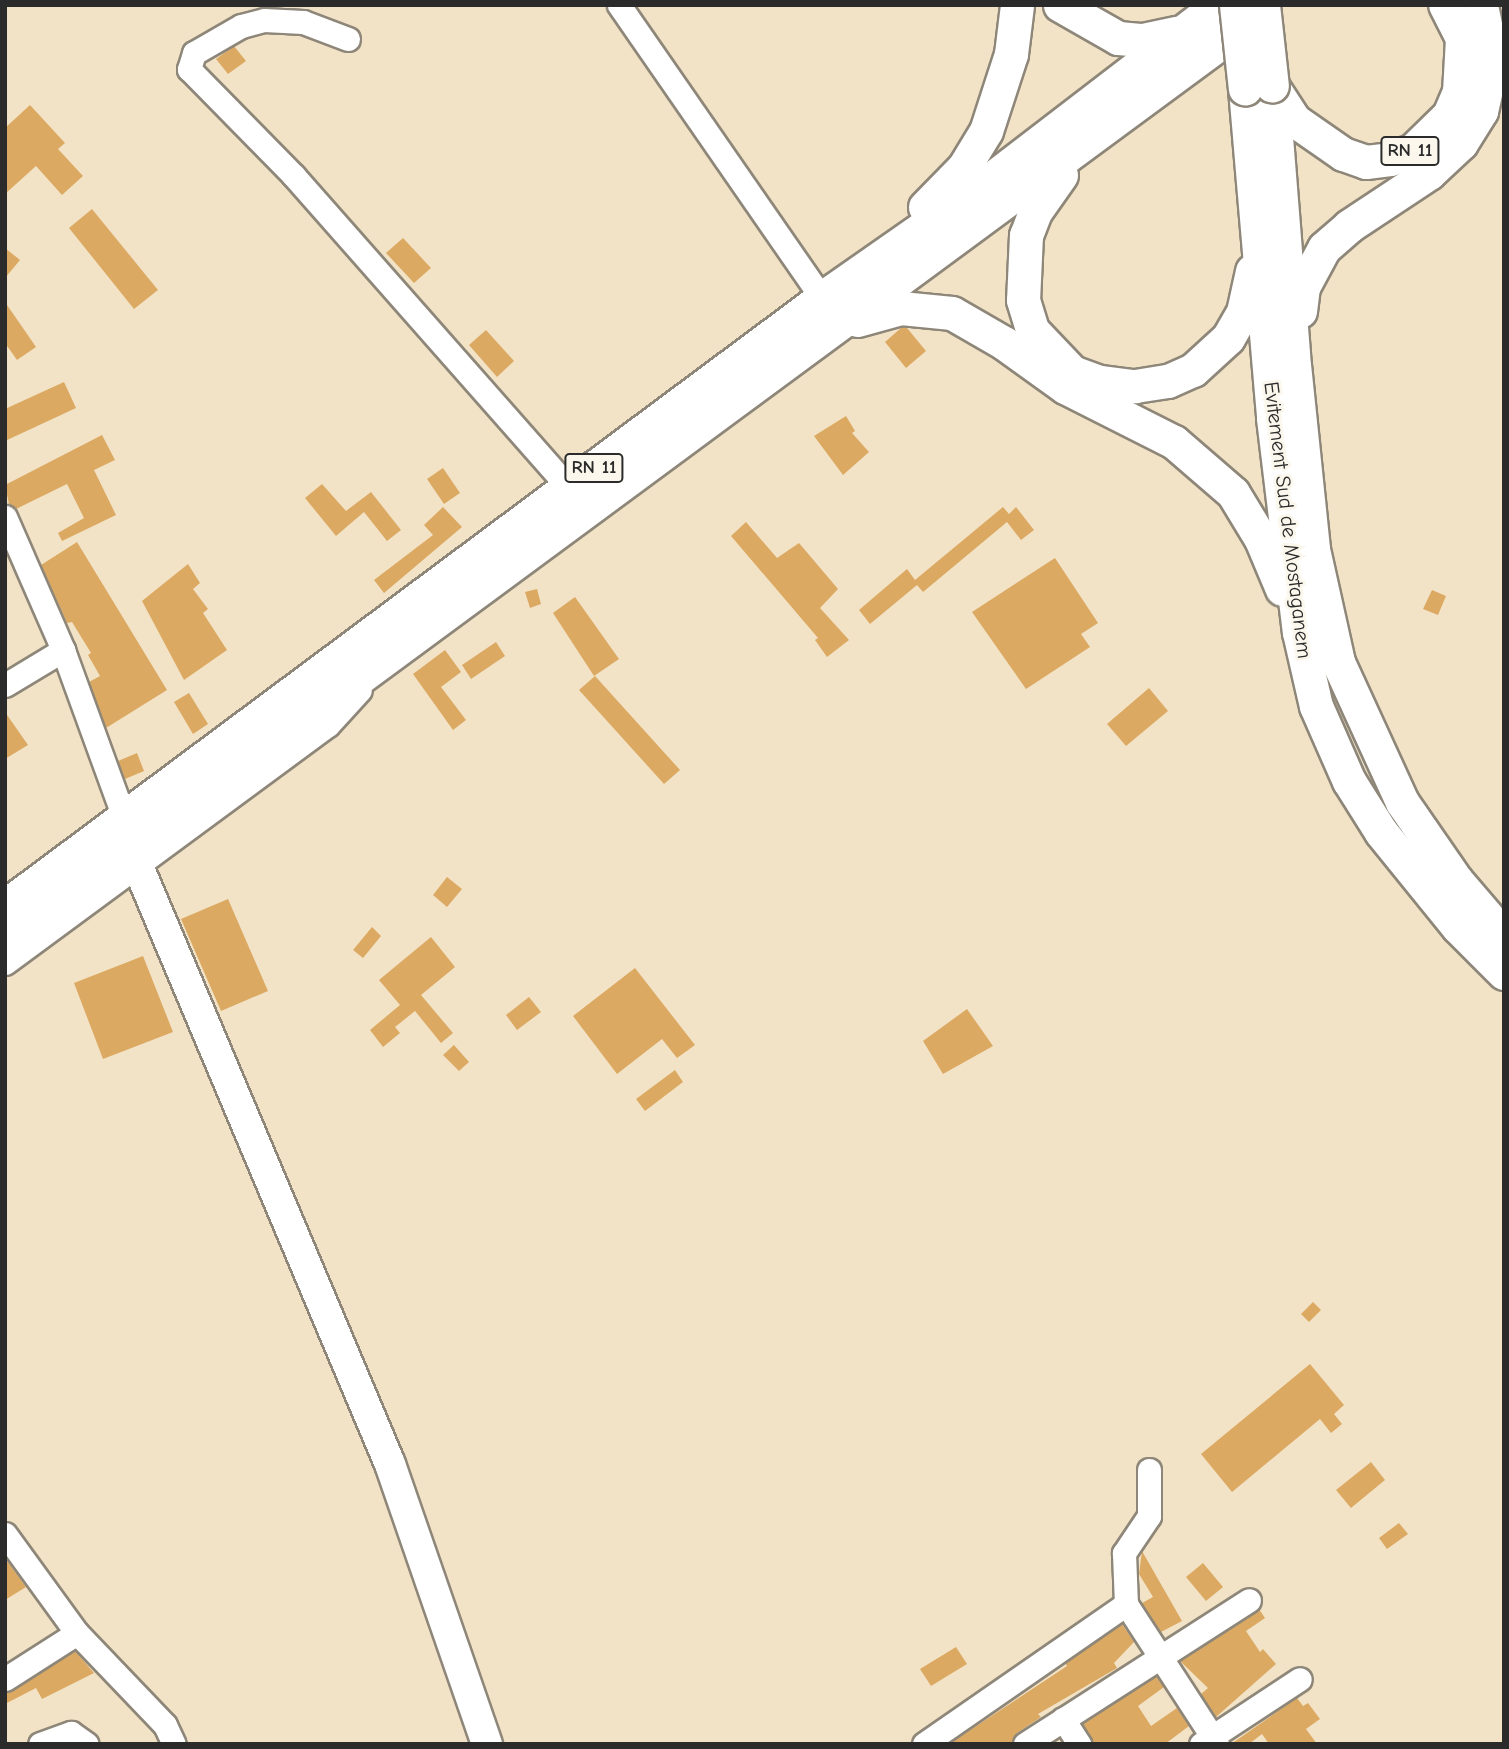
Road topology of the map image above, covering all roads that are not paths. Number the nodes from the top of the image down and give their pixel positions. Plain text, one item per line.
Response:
1 (619, 5) edge
2 (1017, 5) edge
3 (1060, 5) edge
4 (1218, 5) edge
5 (1236, 5) edge
6 (1263, 5) edge
7 (1272, 5) edge
8 (1284, 5) edge
9 (1445, 5) edge
10 (1481, 5) edge
11 (1183, 31) junction
12 (348, 39) dead end
13 (1225, 39) junction
14 (1259, 88) junction
15 (1092, 138) junction
16 (1257, 235) junction
17 (830, 305) junction
18 (1293, 355) junction
19 (568, 487) junction
20 (5, 517) edge
21 (1299, 632) junction
22 (400, 647) junction
23 (63, 650) junction
24 (5, 685) edge
25 (124, 818) junction
26 (138, 864) junction
27 (5, 905) edge
28 (1504, 936) edge
29 (5, 939) edge
30 (5, 963) edge
31 (1504, 974) edge
32 (1149, 1469) dead end
33 (5, 1534) edge
34 (1249, 1600) dead end
35 (1126, 1604) junction
36 (77, 1633) junction
37 (1163, 1656) junction
38 (5, 1679) edge
39 (1300, 1679) dead end
40 (1063, 1720) junction
41 (1210, 1741) edge
42 (40, 1744) edge
43 (87, 1744) edge
44 (174, 1744) edge
45 (487, 1744) edge
46 (924, 1744) edge
47 (1025, 1744) edge
48 (1079, 1744) edge

1 - 17 street
2 - 17 highway
3 - 11 highway
4 - 11 highway, RN 11
5 - 14 highway, bridge
6 - 14 highway, RN 11, bridge
7 - 13 highway, RN 11
8 - 13 highway, RN 11
9 - 14 highway, RN 11
10 - 18 highway
11 - 17 highway, RN 11
12 - 19 street
13 - 15 highway, RN 11
14 - 16 highway, Evitement Sud de Mostaganem
14 - 18 highway, Evitement Sud de Mostaganem
15 - 16 highway
15 - 17 highway, RN 11
16 - 21 highway, Evitement Sud de Mostaganem
17 - 19 highway, RN 11
17 - 21 highway
17 - 22 highway, RN 11
18 - 28 highway, Evitement Sud de Mostaganem
19 - 25 highway, RN 11
20 - 23 street
21 - 31 highway, Evitement Sud de Mostaganem
22 - 26 street
22 - 29 highway, RN 11
23 - 24 street
23 - 25 street
25 - 27 highway, RN 11
26 - 30 street
26 - 45 main road
32 - 35 street
33 - 36 street
34 - 37 street
35 - 37 street
35 - 46 street
36 - 38 street
36 - 44 street
37 - 40 street
37 - 41 street
39 - 41 street
40 - 47 street
40 - 48 street
42 - 43 street

